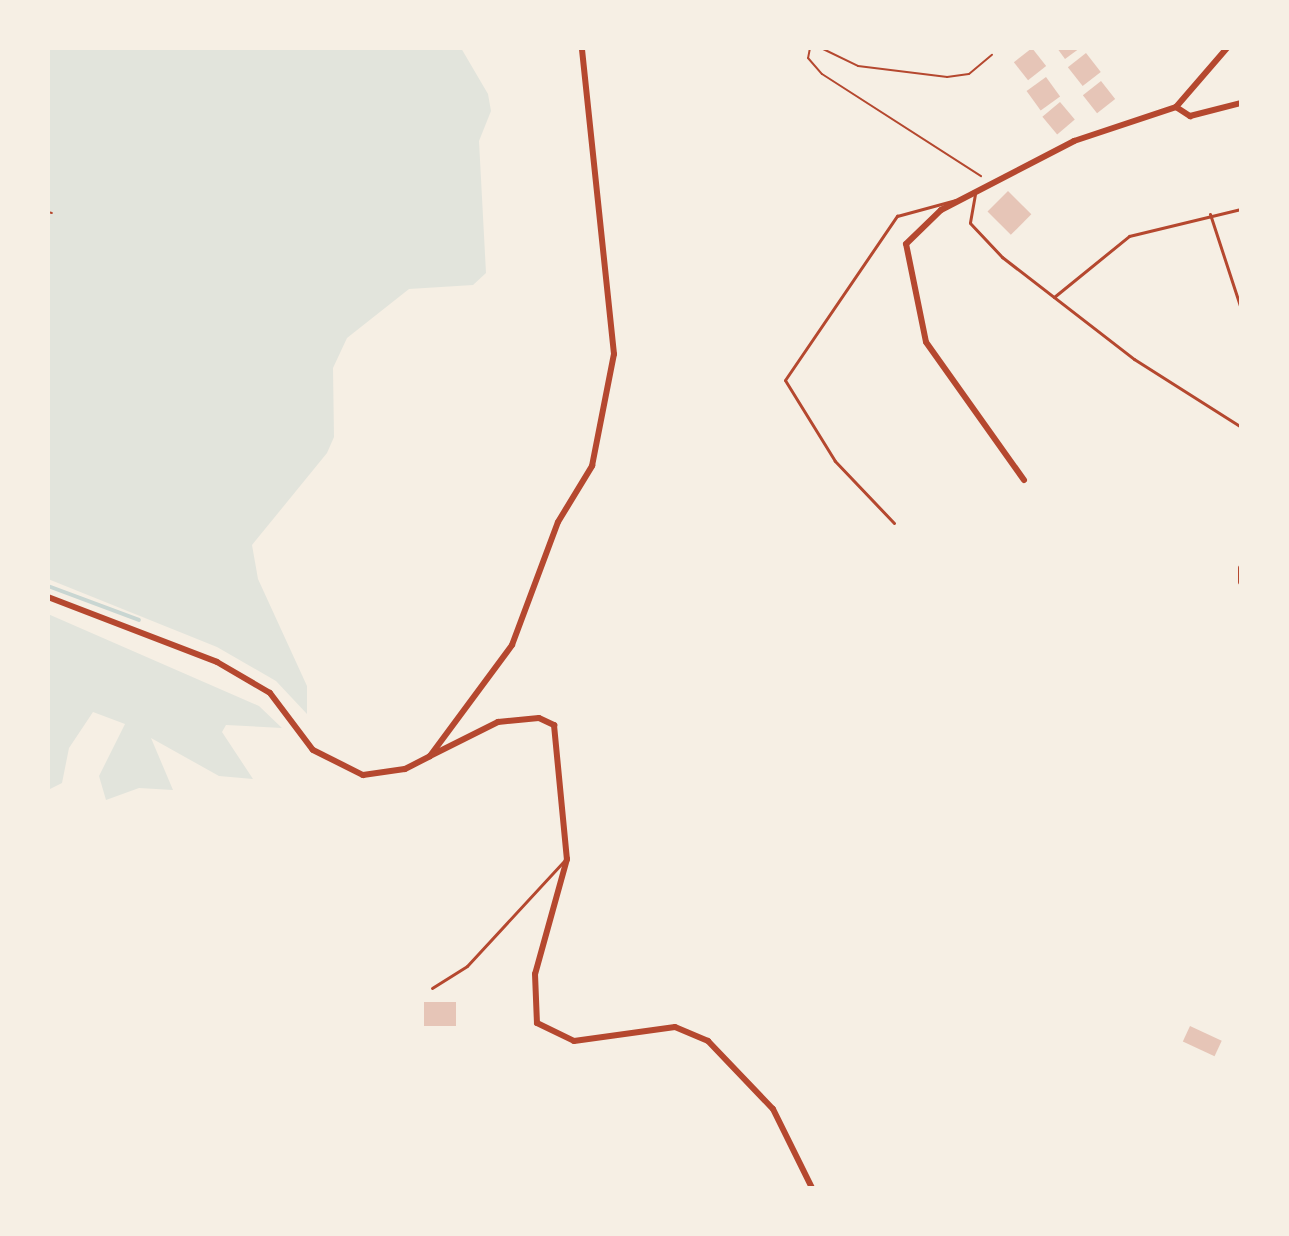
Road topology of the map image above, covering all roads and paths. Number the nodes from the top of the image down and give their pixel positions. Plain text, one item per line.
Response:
1 (582, 48) edge
2 (810, 48) edge
3 (821, 48) edge
4 (1227, 48) edge
5 (992, 55) dead end
6 (1241, 103) edge
7 (1176, 107) junction
8 (994, 187) junction
9 (977, 194) junction
10 (1241, 209) edge
11 (1210, 214) junction
12 (1054, 297) junction
13 (1241, 309) edge
14 (1241, 427) edge
15 (1024, 480) dead end
16 (894, 523) dead end
17 (1241, 568) edge
18 (1241, 582) edge
19 (48, 597) edge
20 (430, 756) junction
21 (567, 859) junction
22 (432, 988) dead end
23 (812, 1188) edge

1 - 20 street
2 - 8 path
3 - 5 path
4 - 7 street
6 - 7 street
7 - 8 street
8 - 9 street
9 - 12 lane
9 - 15 street
9 - 16 lane
10 - 11 lane
11 - 12 lane
11 - 13 lane
12 - 14 lane
17 - 18 street
19 - 20 street
20 - 21 street
21 - 22 lane
21 - 23 street

